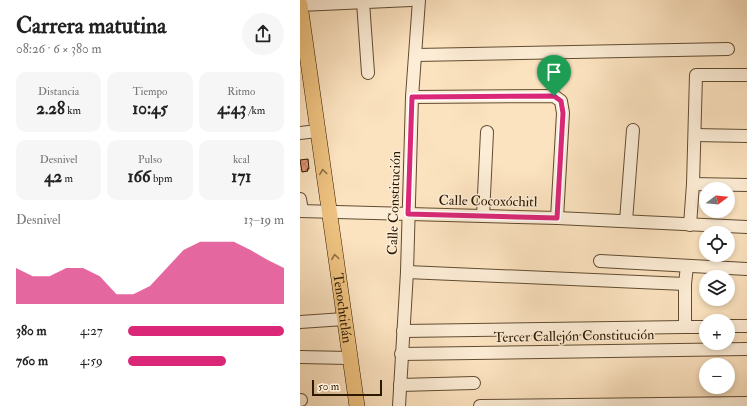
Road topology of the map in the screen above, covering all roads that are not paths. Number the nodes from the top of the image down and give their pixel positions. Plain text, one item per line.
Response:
1 (411, 0) edge
2 (419, 0) edge
3 (363, 2) junction
4 (300, 5) edge
5 (728, 49) dead end
6 (416, 55) junction
7 (368, 73) dead end
8 (747, 75) edge
9 (412, 97) junction
10 (633, 130) dead end
11 (317, 131) junction
12 (487, 132) dead end
13 (300, 133) edge
14 (695, 135) junction
15 (747, 136) edge
16 (693, 184) junction
17 (747, 185) edge
18 (300, 199) edge
19 (301, 211) edge
20 (328, 211) junction
21 (408, 214) junction
22 (483, 216) junction
23 (557, 218) junction
24 (626, 221) junction
25 (690, 225) junction
26 (747, 228) edge
27 (600, 262) dead end
28 (687, 266) junction
29 (747, 269) edge
30 (407, 272) junction
31 (685, 284) junction
32 (344, 320) junction
33 (300, 322) edge
34 (735, 326) edge
35 (747, 326) edge
36 (685, 327) junction
37 (699, 327) edge
38 (403, 331) junction
39 (747, 349) edge
40 (402, 354) junction
41 (300, 357) edge
42 (349, 358) junction
43 (474, 384) dead end
44 (400, 385) junction
45 (747, 403) edge
46 (357, 406) edge
47 (399, 406) edge
48 (480, 406) edge

1 - 3 street
2 - 6 street, Calle Constitución
3 - 4 street
3 - 7 street
4 - 11 main road, Tenochtitlán
5 - 6 street
6 - 9 street, Calle Constitución
8 - 14 street
9 - 21 street, Calle Constitución
9 - 23 street
10 - 24 street
11 - 13 street
20 -> 11 main road, Tenochtitlán
12 - 22 street
14 - 15 street
14 - 16 street
16 - 17 street
16 - 25 street
18 - 19 street
19 - 20 street, Calle Cocoxóchitl
20 - 21 street, Calle Cocoxóchitl
32 -> 20 main road, Tenochtitlán
21 - 22 street, Calle Cocoxóchitl
21 - 30 street, Calle Constitución
22 - 23 street, Calle Cocoxóchitl
23 - 24 street, Calle Cocoxóchitl
24 - 25 street, Calle Cocoxóchitl
25 - 26 street, Calle Cocoxóchitl
27 - 28 street
28 - 29 street
28 - 31 street
30 - 31 street
30 - 38 street, Calle Constitución
31 - 36 street
32 - 33 street
32 - 42 main road, Tenochtitlán
34 - 35 street
36 - 37 street
36 - 38 street
38 - 40 street, Calle Constitución
39 - 40 street, Tercer Callejón Constitución
40 - 44 street, Calle Constitución
41 - 42 street
42 - 46 main road, Tenochtitlán
43 - 44 street
44 - 47 street, Calle Constitución
45 - 48 street

